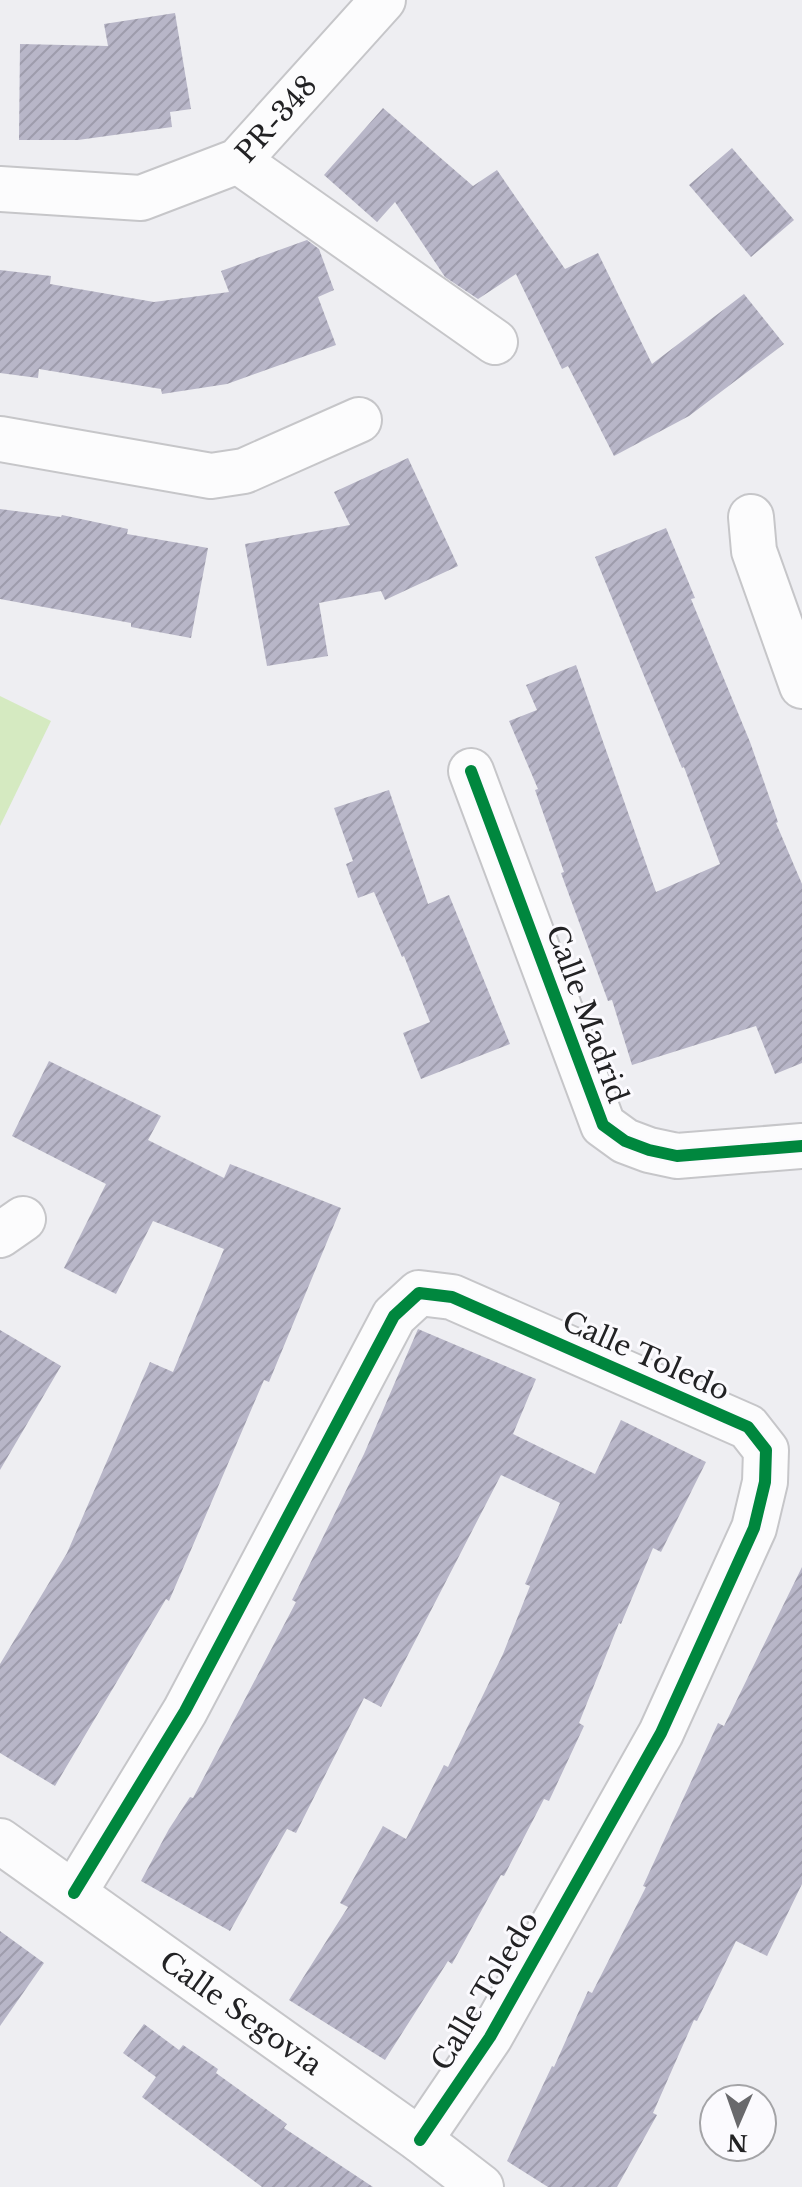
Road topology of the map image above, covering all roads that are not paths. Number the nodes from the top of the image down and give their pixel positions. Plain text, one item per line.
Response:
1 (383, 0) edge
2 (238, 161) junction
3 (0, 189) edge
4 (495, 342) dead end
5 (359, 420) dead end
6 (0, 439) edge
7 (751, 517) dead end
8 (802, 686) edge
9 (471, 771) dead end
10 (802, 1146) edge
11 (0, 1841) edge
12 (74, 1893) junction
13 (420, 2140) junction
14 (481, 2187) edge

1 - 2 street, PR-348 / PR-348
2 - 3 street, PR-348 / PR-348
2 - 4 street
5 - 6 street
7 - 8 street
9 - 10 street, Calle Madrid
11 - 12 street, Calle Segovia
12 - 13 street, Calle Segovia
12 - 13 street, Calle Toledo
13 - 14 street, Calle Segovia

